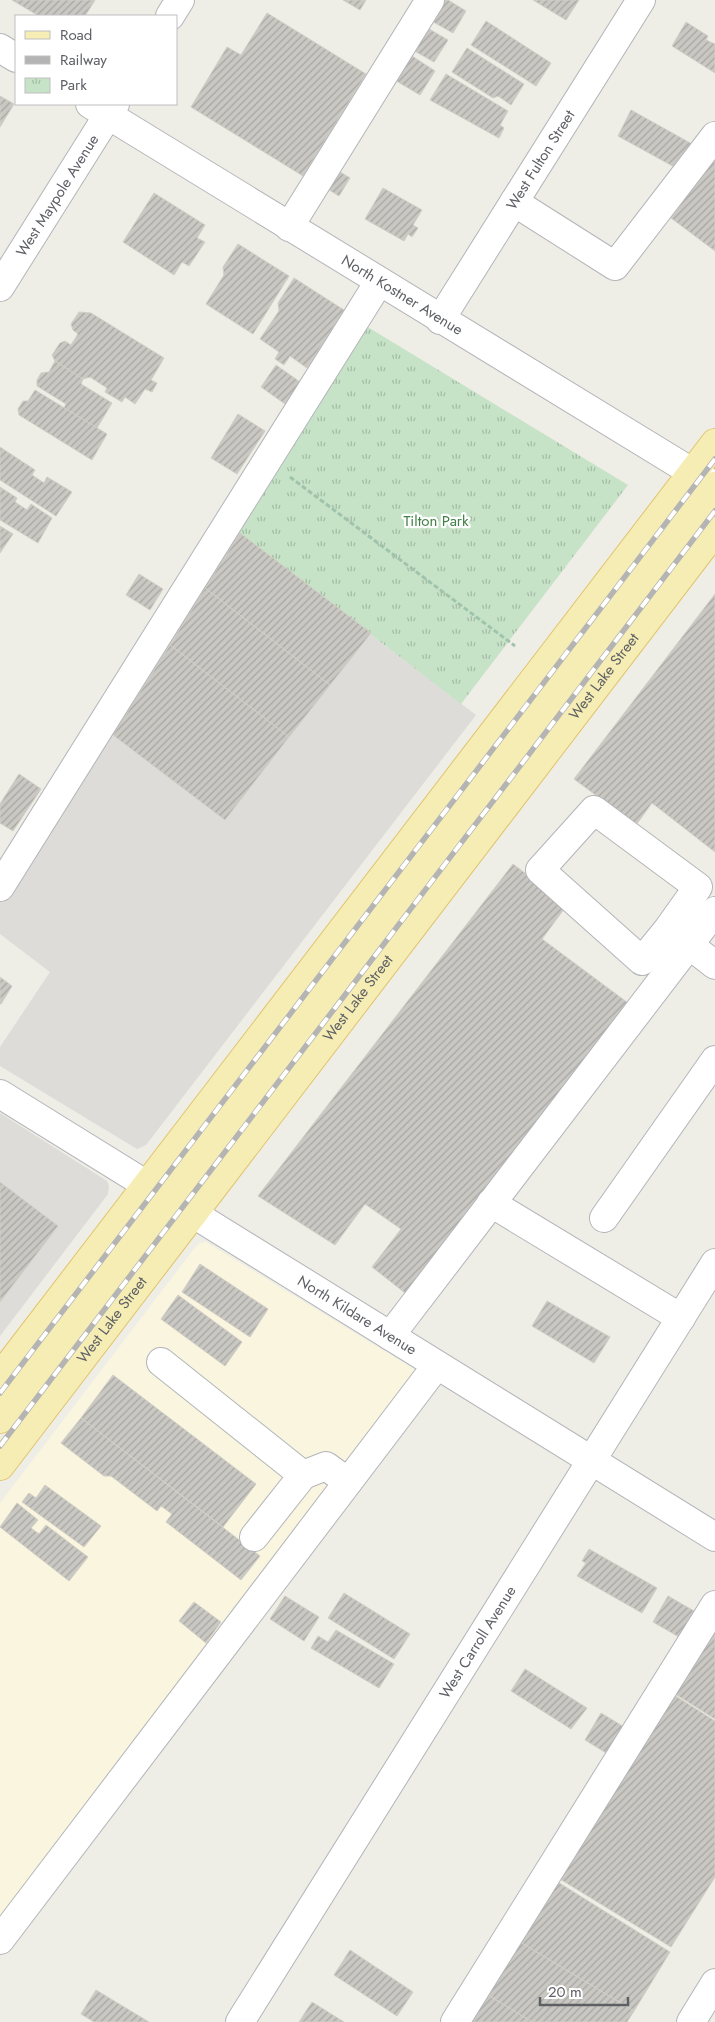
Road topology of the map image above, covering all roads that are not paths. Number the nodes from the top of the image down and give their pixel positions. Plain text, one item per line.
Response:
1 (180, 0) edge
2 (430, 0) edge
3 (641, 0) edge
4 (171, 15) edge
5 (0, 48) edge
6 (15, 57) edge
7 (104, 108) edge
8 (715, 136) edge
9 (514, 202) junction
10 (289, 227) junction
11 (379, 282) junction
12 (0, 287) edge
13 (440, 320) junction
14 (715, 443) edge
15 (709, 483) edge
16 (715, 531) edge
17 (0, 887) edge
18 (715, 911) edge
19 (679, 937) junction
20 (715, 965) edge
21 (715, 1060) edge
22 (0, 1094) edge
23 (158, 1192) junction
24 (491, 1203) junction
25 (192, 1214) junction
26 (604, 1218) dead end
27 (715, 1263) edge
28 (681, 1318) junction
29 (390, 1336) junction
30 (161, 1362) dead end
31 (437, 1365) junction
32 (0, 1377) edge
33 (0, 1419) edge
34 (592, 1461) junction
35 (0, 1466) edge
36 (302, 1475) junction
37 (348, 1482) junction
38 (254, 1537) dead end
39 (715, 1537) edge
40 (715, 1605) edge
41 (0, 1940) edge
42 (715, 1983) edge
43 (240, 2022) edge
44 (455, 2022) edge
45 (691, 2022) edge

1 - 4 street
2 - 10 street
3 - 9 street, West Fulton Street
5 - 6 street
7 - 10 street, North Kostner Avenue
7 - 12 street, West Maypole Avenue
8 - 9 street
9 - 13 street, West Fulton Street
10 - 11 street, North Kostner Avenue
11 - 13 street, North Kostner Avenue
11 - 17 street
13 - 15 street, North Kostner Avenue
14 - 15 main road, West Lake Street
15 - 23 main road, West Lake Street
16 - 25 main road, West Lake Street
18 - 19 street
19 - 19 street
19 - 20 street
19 - 24 street
21 - 26 street
22 - 23 street, North Kildare Avenue
23 - 25 street, North Kildare Avenue
23 - 32 main road, West Lake Street
23 - 33 main road, West Lake Street
24 - 28 street
24 - 29 street
25 - 29 street, North Kildare Avenue
25 - 35 main road, West Lake Street
27 - 28 street, West Carroll Avenue
28 - 34 street, West Carroll Avenue
29 - 31 street, North Kildare Avenue
30 - 36 street
31 - 34 street, North Kildare Avenue
31 - 37 street
34 - 39 street, North Kildare Avenue
34 - 43 street, West Carroll Avenue
36 - 37 street
36 - 38 street
37 - 41 street
40 - 44 street
42 - 45 street

